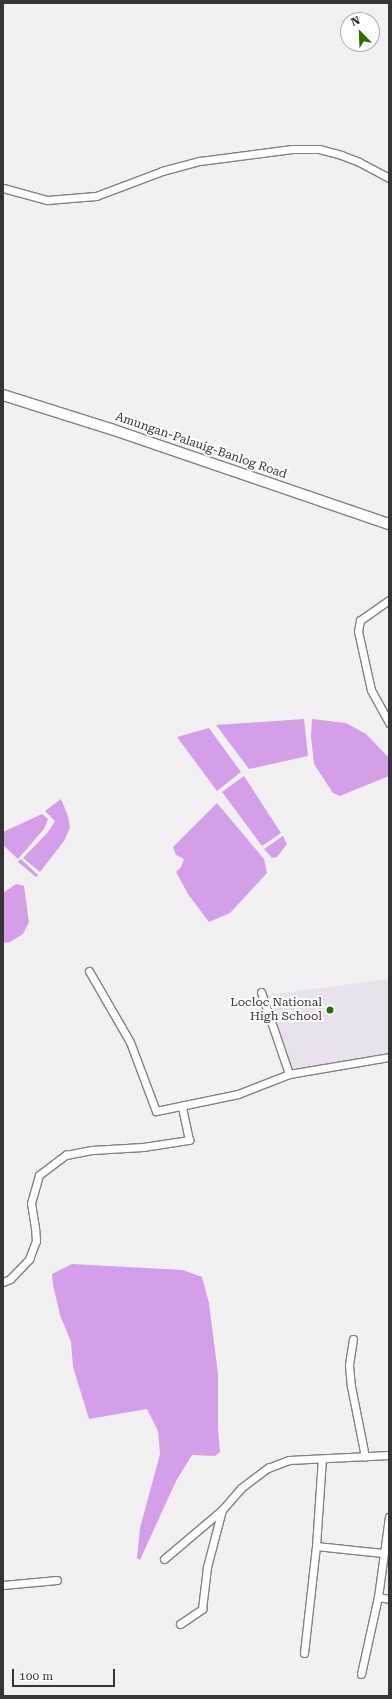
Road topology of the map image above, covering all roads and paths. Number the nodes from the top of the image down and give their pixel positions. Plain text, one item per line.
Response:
1 (389, 178) edge
2 (3, 188) edge
3 (3, 395) edge
4 (389, 524) edge
5 (389, 600) edge
6 (389, 723) edge
7 (89, 970) dead end
8 (261, 992) dead end
9 (389, 1056) edge
10 (289, 1074) junction
11 (182, 1106) junction
12 (3, 1282) edge
13 (353, 1339) dead end
14 (389, 1455) edge
15 (365, 1457) junction
16 (322, 1459) junction
17 (222, 1510) junction
18 (389, 1517) edge
19 (316, 1546) junction
20 (383, 1553) junction
21 (164, 1560) dead end
22 (57, 1580) dead end
23 (3, 1585) edge
24 (378, 1597) junction
25 (389, 1599) edge
26 (180, 1624) dead end
27 (304, 1653) dead end
28 (361, 1674) dead end

1 - 2 street
3 - 4 main road, Amungan-Palauig-Banlog Road
5 - 6 street
7 - 11 street
8 - 10 street
9 - 10 street
10 - 11 street
11 - 12 street
13 - 15 street
14 - 15 street
15 - 16 street
16 - 17 street
16 - 19 street
17 - 21 street
17 - 26 street
18 - 20 street
19 - 20 street
19 - 27 street
20 - 24 street
22 - 23 street
24 - 25 street
24 - 28 street

